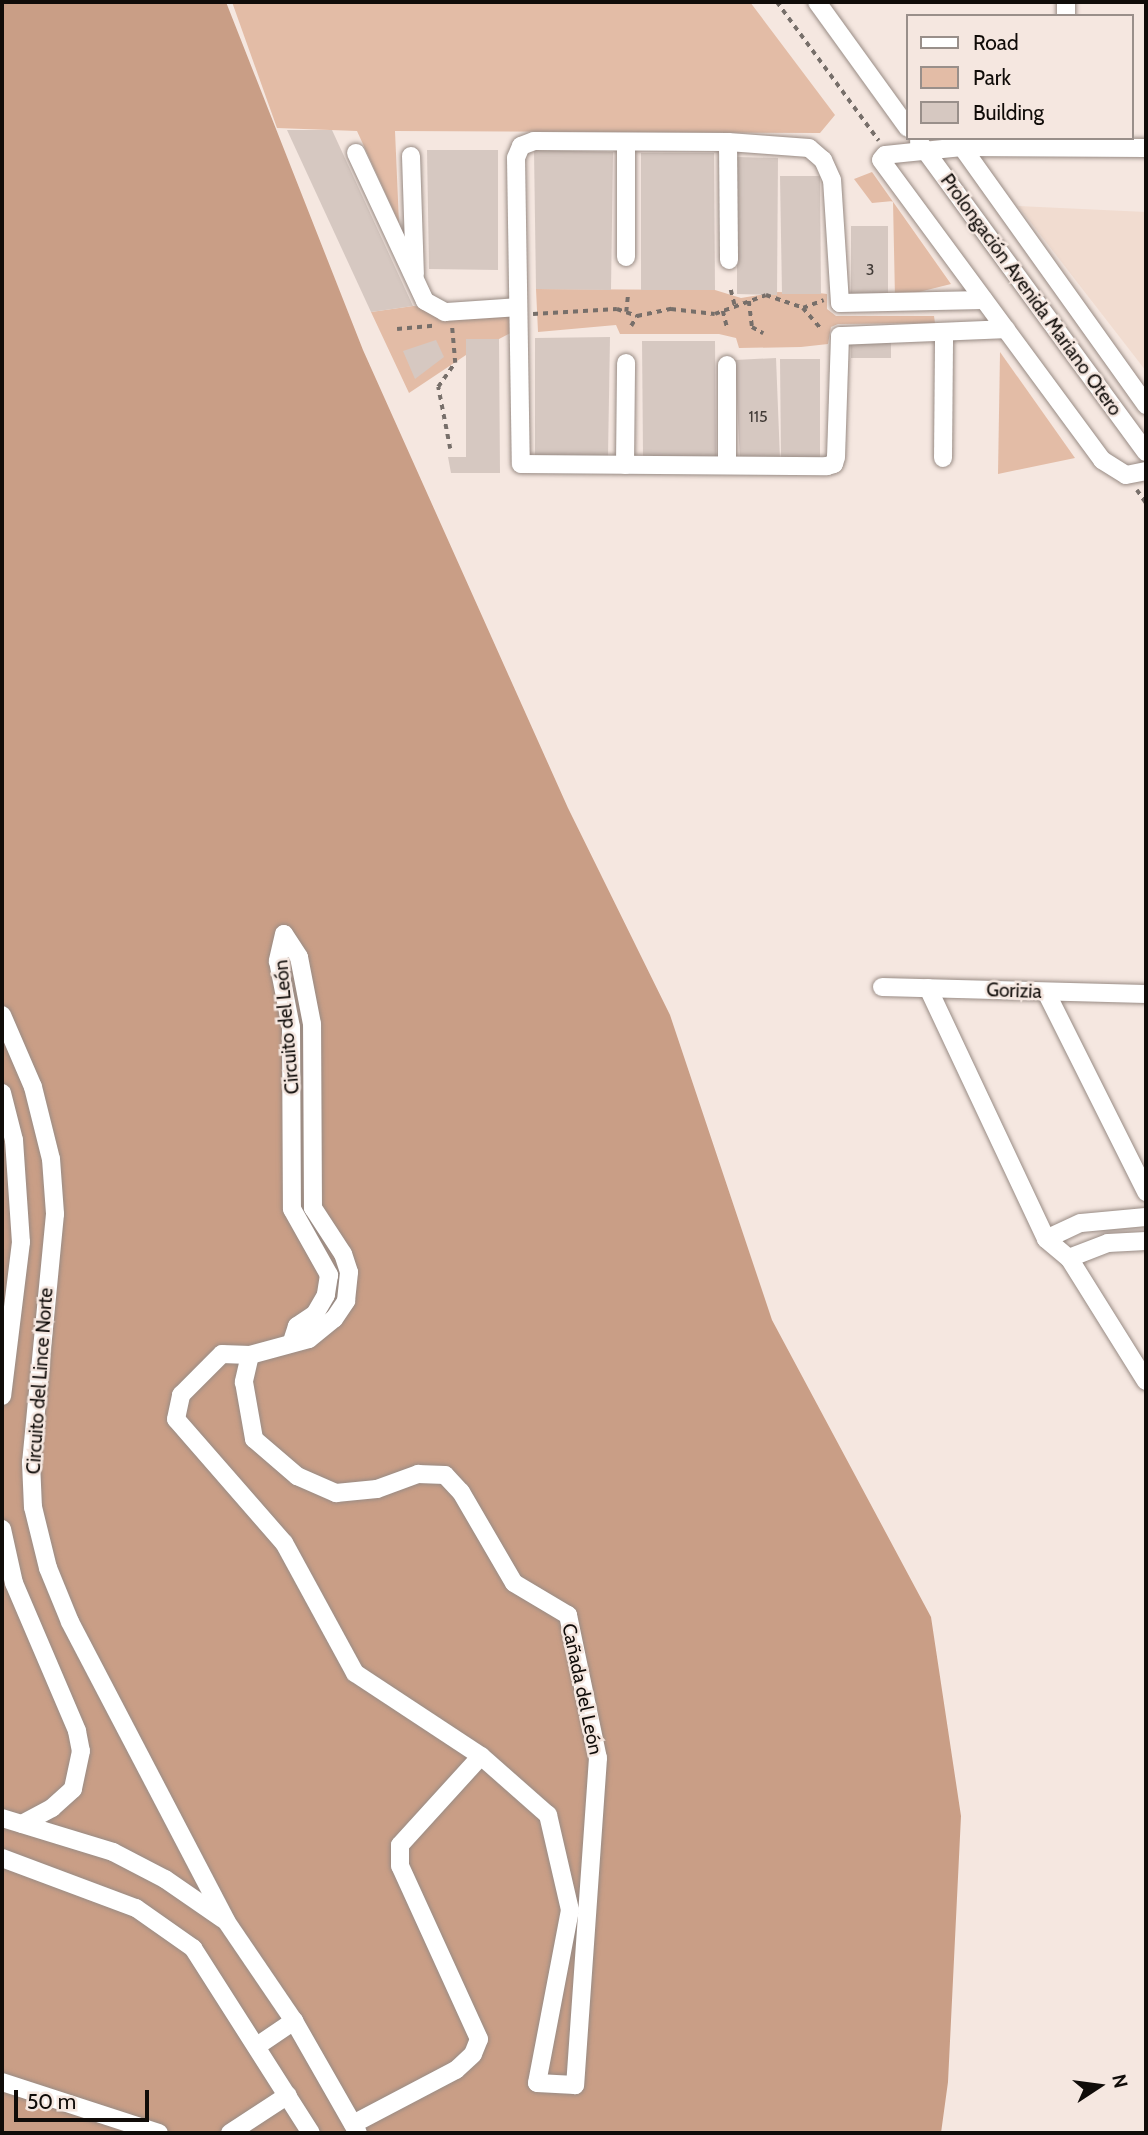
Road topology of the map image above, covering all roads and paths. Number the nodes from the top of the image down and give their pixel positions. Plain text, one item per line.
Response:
1 (817, 2) edge
2 (906, 125) edge
3 (626, 142) junction
4 (727, 142) junction
5 (1061, 143) edge
6 (920, 144) edge
7 (962, 147) junction
8 (1146, 148) edge
9 (356, 153) dead end
10 (411, 156) dead end
11 (626, 257) dead end
12 (729, 260) dead end
13 (415, 285) junction
14 (732, 290) dead end
15 (628, 293) dead end
16 (827, 298) dead end
17 (984, 300) junction
18 (749, 301) junction
19 (735, 306) junction
20 (803, 308) junction
21 (518, 311) junction
22 (723, 311) junction
23 (625, 312) junction
24 (637, 316) junction
25 (465, 322) dead end
26 (452, 324) junction
27 (631, 326) dead end
28 (727, 327) dead end
29 (397, 328) dead end
30 (821, 329) dead end
31 (1006, 329) junction
32 (763, 333) dead end
33 (944, 333) junction
34 (626, 363) dead end
35 (727, 365) dead end
36 (1146, 405) edge
37 (450, 449) dead end
38 (1146, 453) edge
39 (943, 458) dead end
40 (727, 465) junction
41 (625, 466) junction
42 (1146, 471) edge
43 (882, 987) dead end
44 (928, 988) junction
45 (1046, 992) junction
46 (1146, 994) edge
47 (2, 1015) edge
48 (2, 1093) edge
49 (1146, 1192) edge
50 (1146, 1217) edge
51 (1046, 1239) junction
52 (1146, 1241) edge
53 (1069, 1258) junction
54 (292, 1341) junction
55 (250, 1356) junction
56 (1146, 1381) edge
57 (2, 1387) edge
58 (2, 1529) edge
59 (481, 1756) junction
60 (2, 1818) edge
61 (22, 1824) junction
62 (2, 1858) edge
63 (226, 1922) junction
64 (294, 2021) junction
65 (257, 2046) junction
66 (2, 2082) edge
67 (288, 2095) junction
68 (356, 2128) edge
69 (159, 2133) edge
70 (230, 2133) edge
71 (310, 2133) edge

1 - 2 street
3 - 4 street
3 - 11 street
3 - 21 street
4 - 12 street
4 - 17 street
5 - 7 street
5 - 8 street
6 - 7 street
6 - 17 street
6 - 38 street, Prolongación Avenida Mariano Otero
7 - 36 street
9 - 13 street
10 - 13 street
13 - 21 street
14 - 19 path
15 - 23 path
16 - 20 path
17 - 31 street
18 - 19 path
18 - 20 path
18 - 32 path
19 - 22 path
20 - 30 path
21 - 23 path
21 - 41 street
22 - 24 path
22 - 28 path
23 - 24 path
24 - 27 path
25 - 26 path
26 - 29 path
26 - 37 path
31 - 33 street
31 - 42 street
33 - 39 street
33 - 40 street
34 - 41 street
35 - 40 street
40 - 41 street
43 - 44 street, Gorizia
44 - 45 street, Gorizia
44 - 51 street
45 - 46 street, Gorizia
45 - 49 street
47 - 63 street, Circuito del Lince Norte
48 - 57 street, Circuito del Lince Norte
50 - 51 street
51 - 53 street
52 - 53 street
53 - 56 street
54 - 54 street, Circuito del León
54 - 55 street, Circuito del León
55 - 59 street, Cañada del León
55 - 59 street, Cañada del León
58 - 61 street
59 - 68 street
60 - 61 street
61 - 63 street
62 - 65 street
63 - 64 street
64 - 65 street
64 - 68 street
65 - 67 street
66 - 69 street
67 - 70 street
67 - 71 street

